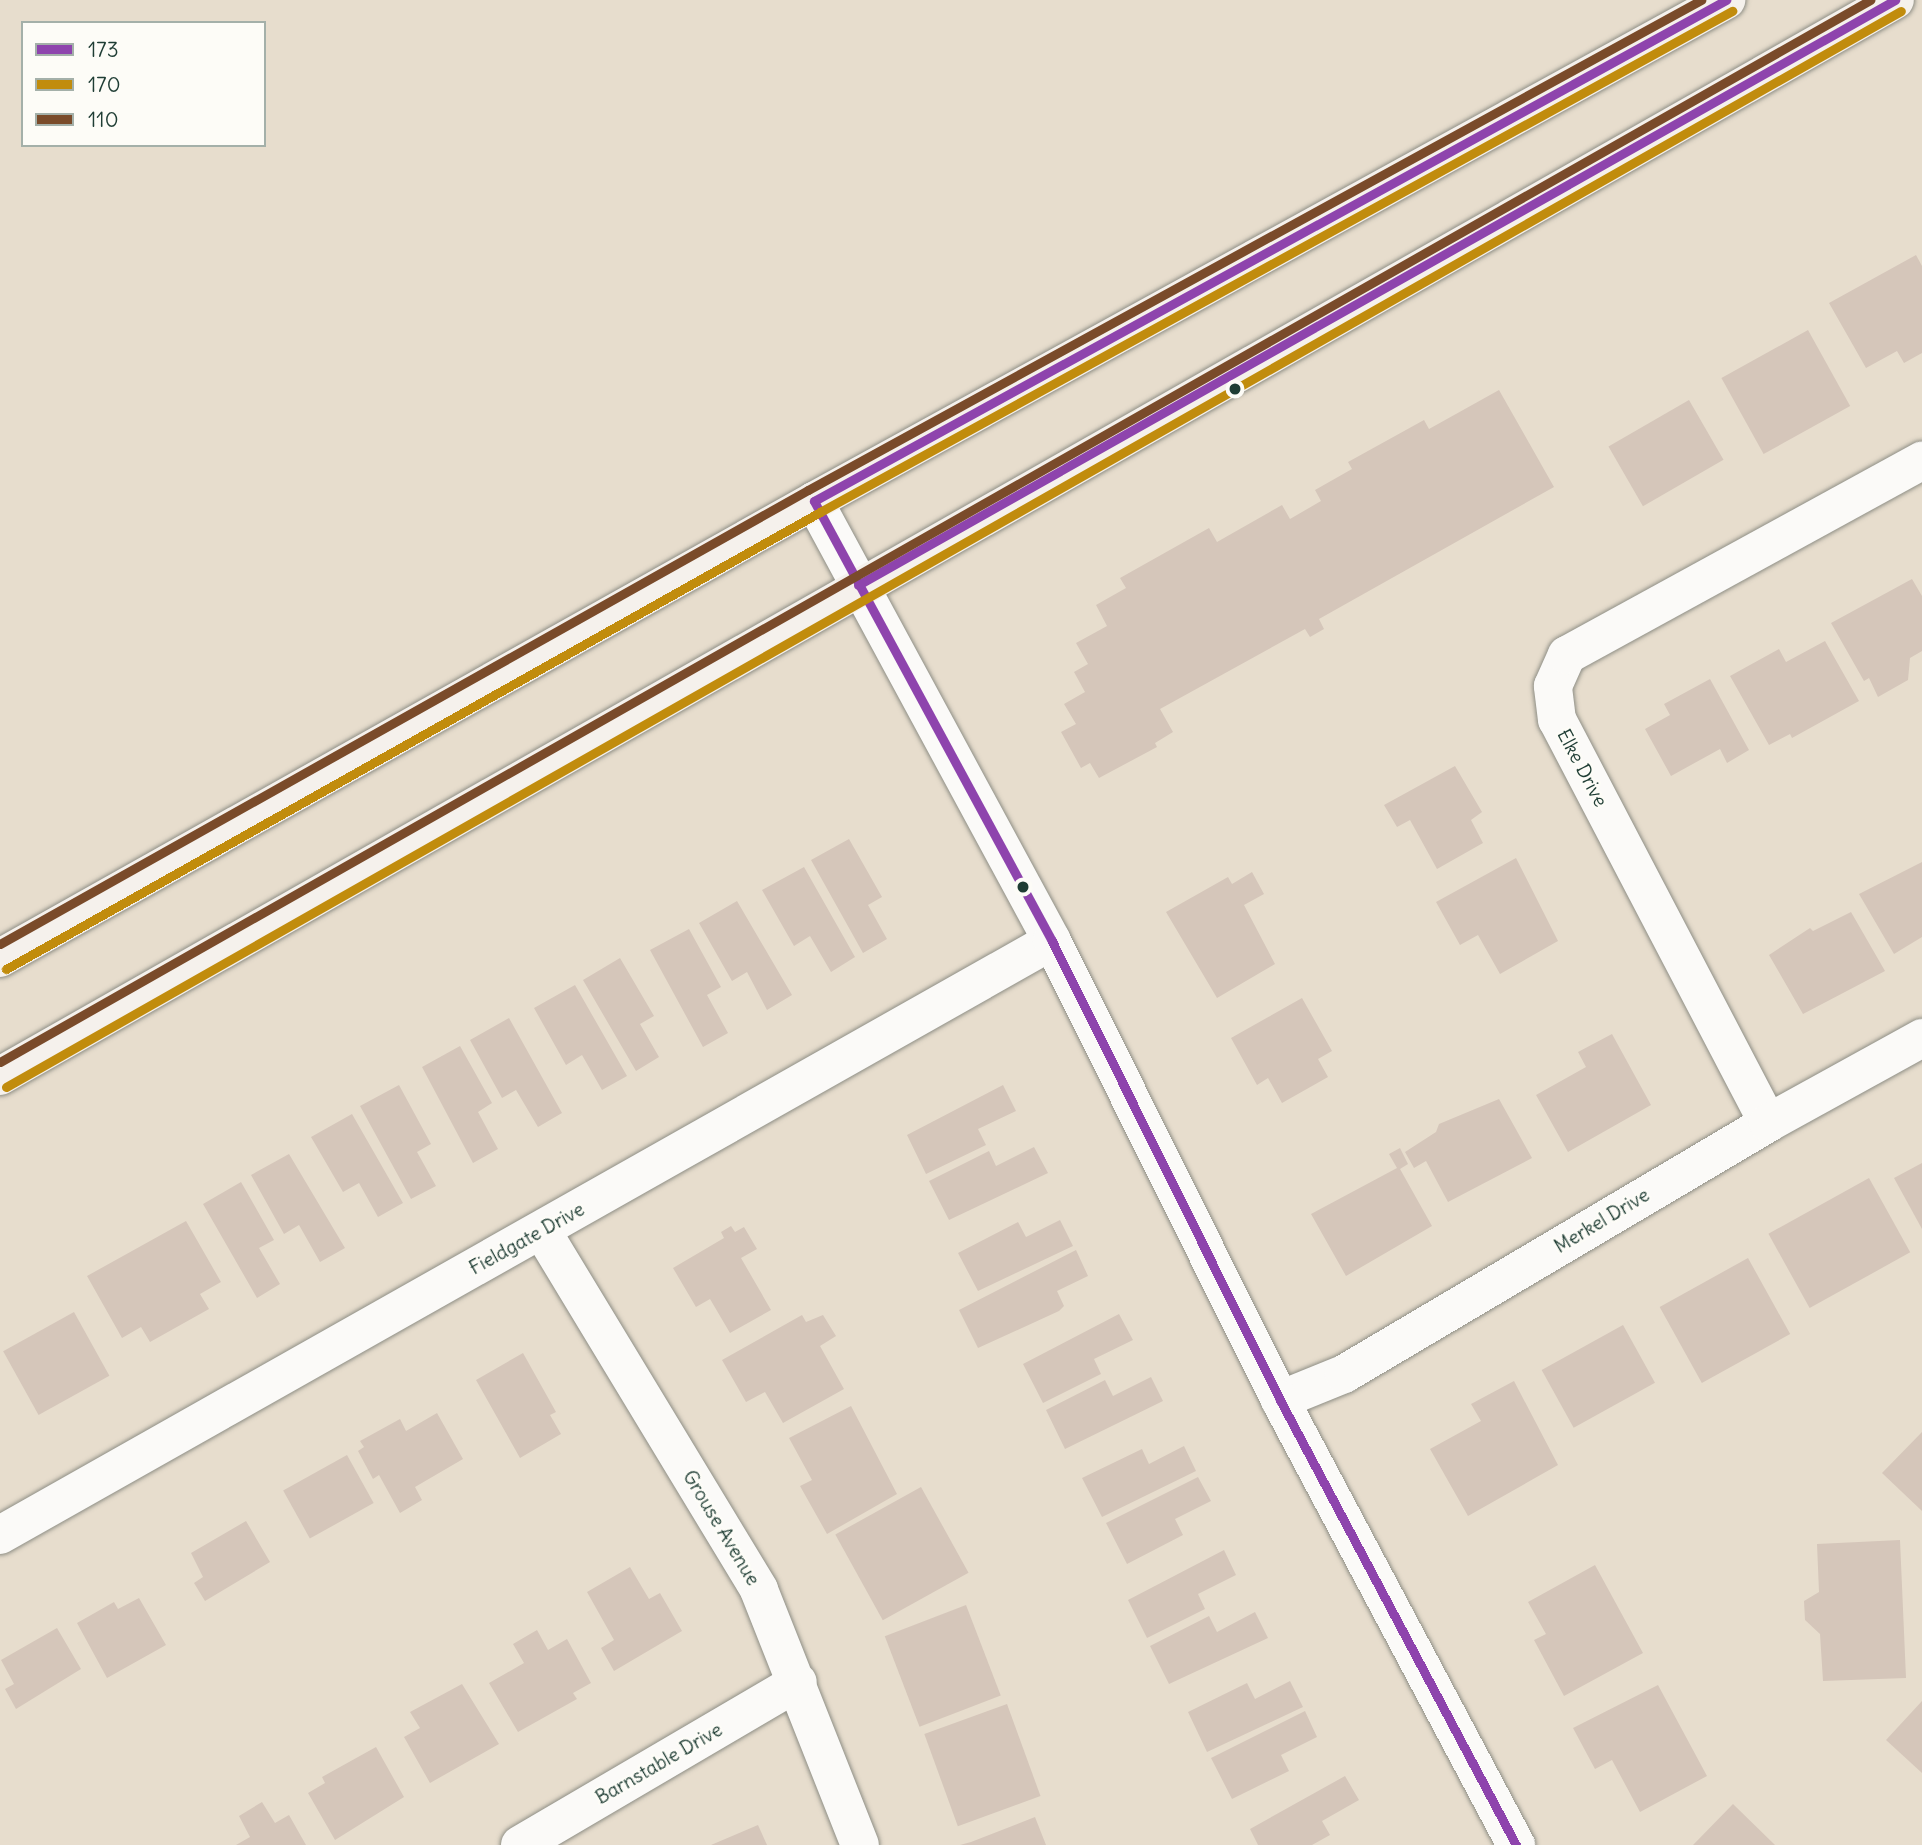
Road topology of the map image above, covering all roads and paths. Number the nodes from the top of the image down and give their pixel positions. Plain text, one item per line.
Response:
1 (1726, 0) edge
2 (1895, 0) edge
3 (1922, 461) edge
4 (814, 501) junction
5 (858, 585) junction
6 (1052, 941) junction
7 (0, 958) edge
8 (1922, 1038) edge
9 (0, 1076) edge
10 (1768, 1123) junction
11 (542, 1231) junction
12 (1280, 1400) junction
13 (0, 1535) edge
14 (798, 1682) junction
15 (520, 1845) edge
16 (860, 1845) edge
17 (1516, 1845) edge

1 - 4 main road
2 - 5 main road
3 - 10 street, Elke Drive
4 - 5 street
4 - 7 main road
5 - 6 street
5 - 9 main road
6 - 11 street, Fieldgate Drive
6 - 12 street
8 - 10 street, Merkel Drive
10 - 12 street, Merkel Drive
11 - 13 street, Fieldgate Drive
11 - 14 street, Grouse Avenue
12 - 17 street
14 - 15 street, Barnstable Drive
14 - 16 street, Grouse Avenue

